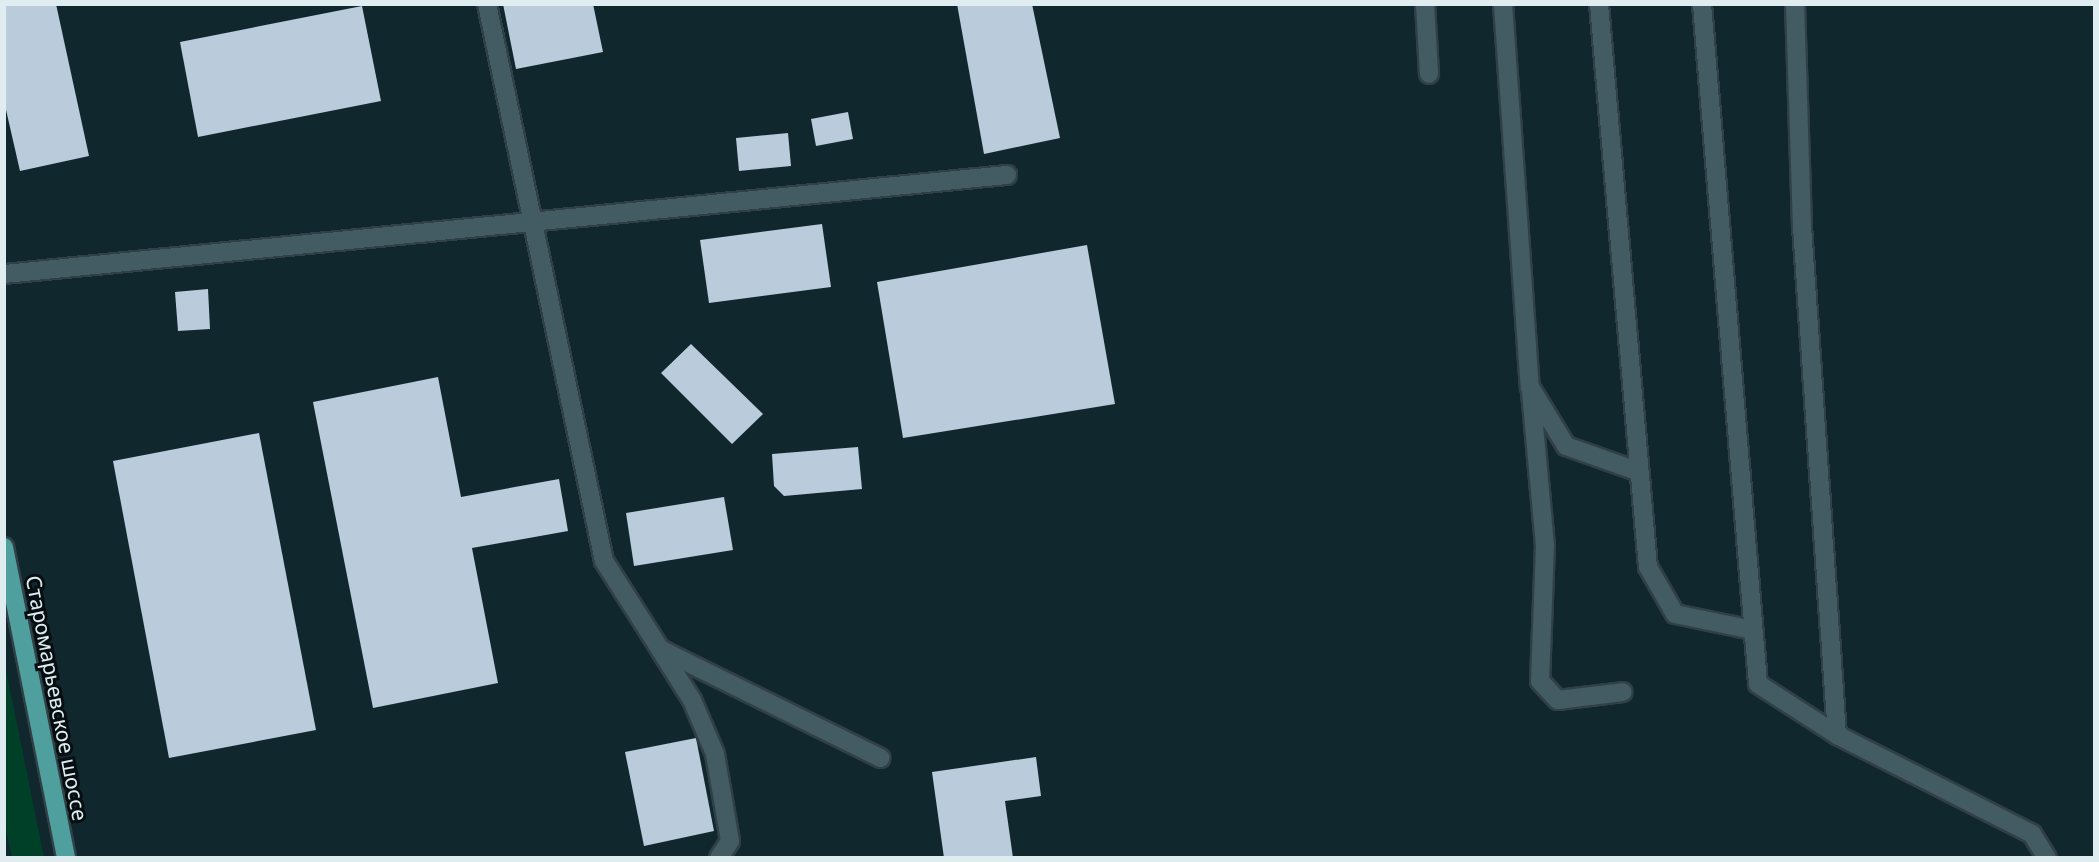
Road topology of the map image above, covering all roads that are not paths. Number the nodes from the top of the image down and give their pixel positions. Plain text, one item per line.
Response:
1 (487, 4) edge
2 (1425, 4) edge
3 (1503, 4) edge
4 (1599, 4) edge
5 (1702, 4) edge
6 (1795, 4) edge
7 (1429, 74) dead end
8 (1007, 175) dead end
9 (533, 219) junction
10 (4, 274) edge
11 (1530, 387) junction
12 (1640, 472) junction
13 (4, 547) edge
14 (1753, 630) junction
15 (660, 649) junction
16 (1623, 692) dead end
17 (1837, 735) junction
18 (881, 758) dead end
19 (729, 849) edge
20 (66, 858) edge
21 (719, 858) edge
22 (2047, 858) edge

1 - 9 lane
2 - 7 lane
3 - 11 lane
4 - 12 lane
5 - 14 lane
6 - 17 lane
8 - 9 lane
9 - 10 lane
9 - 15 lane
11 - 12 lane
11 - 16 lane
12 - 14 lane
13 - 20 main road, Старомарьевское шоссе
14 - 17 lane
15 - 18 lane
15 - 19 lane
17 - 22 lane
19 - 21 lane

